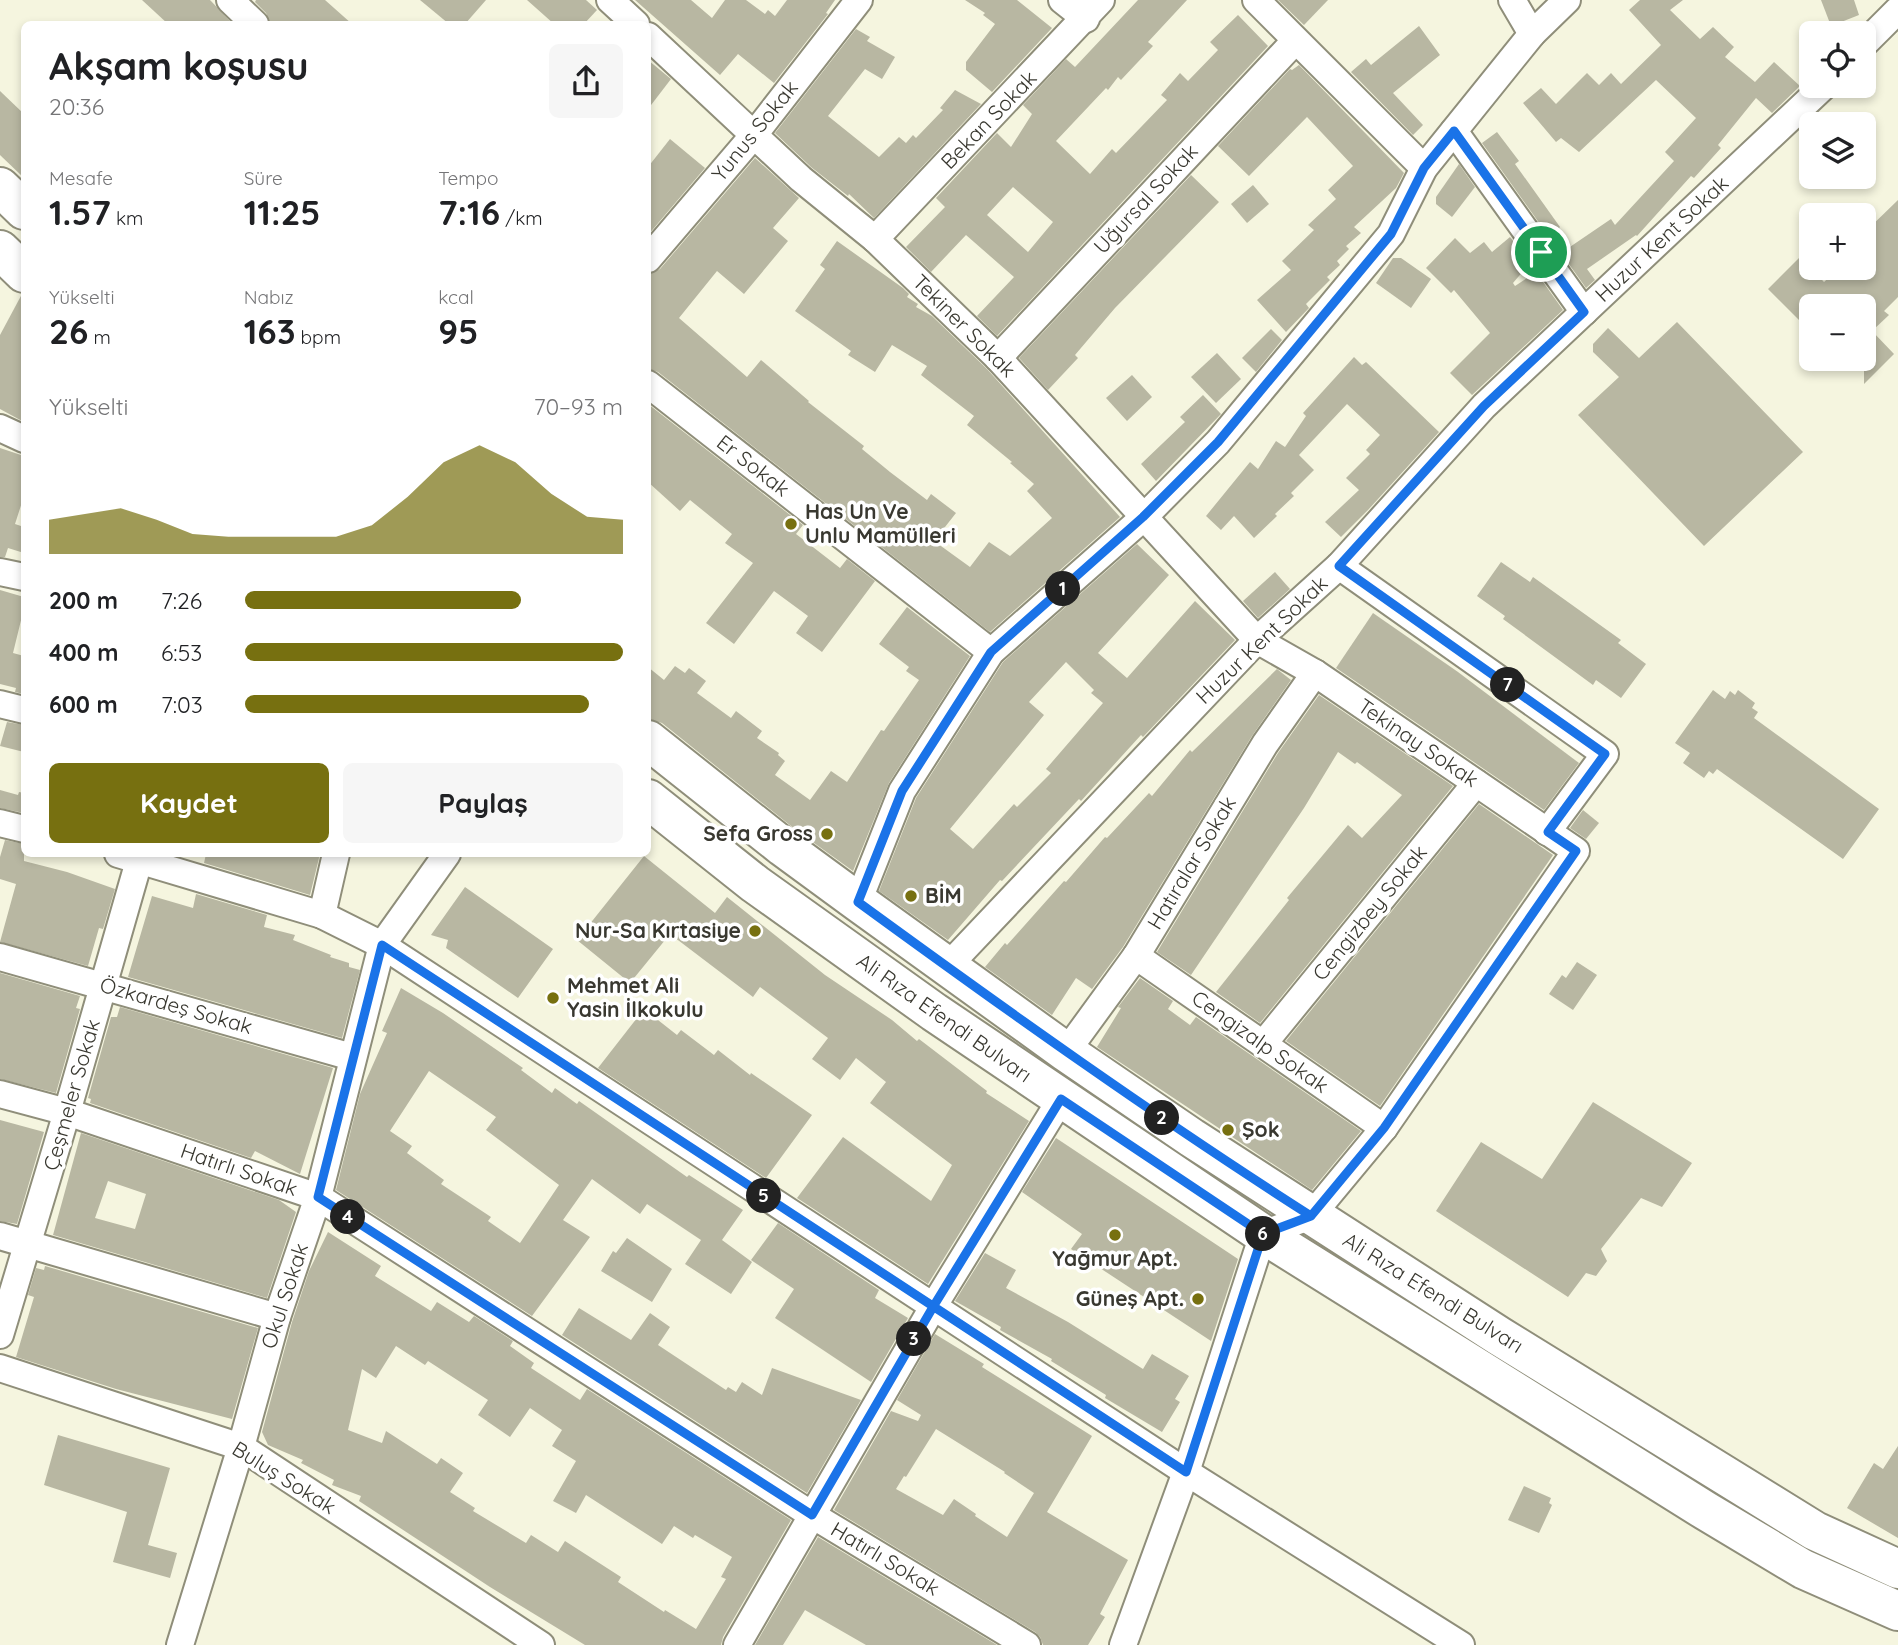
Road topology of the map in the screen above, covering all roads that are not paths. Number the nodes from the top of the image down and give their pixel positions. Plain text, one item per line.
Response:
1 (230, 0) edge
2 (859, 0) edge
3 (1062, 0) edge
4 (1256, 0) edge
5 (1512, 0) edge
6 (1567, 0) edge
7 (1093, 9) edge
8 (1898, 10) edge
9 (252, 21) edge
10 (1876, 32) edge
11 (1532, 34) junction
12 (651, 39) edge
13 (1295, 41) junction
14 (1811, 98) edge
15 (1454, 131) junction
16 (753, 136) junction
17 (1424, 168) junction
18 (0, 187) edge
19 (21, 207) edge
20 (875, 239) junction
21 (0, 250) edge
22 (651, 255) edge
23 (21, 270) edge
24 (1584, 312) junction
25 (998, 358) junction
26 (651, 386) edge
27 (0, 428) edge
28 (21, 438) edge
29 (1143, 517) junction
30 (1339, 566) junction
31 (0, 572) edge
32 (21, 576) edge
33 (1257, 640) junction
34 (991, 652) junction
35 (1315, 673) junction
36 (0, 704) edge
37 (21, 709) edge
38 (651, 742) edge
39 (1476, 783) junction
40 (651, 801) edge
41 (0, 823) edge
42 (21, 828) edge
43 (1548, 832) junction
44 (133, 857) edge
45 (136, 857) edge
46 (335, 857) edge
47 (445, 857) edge
48 (858, 902) junction
49 (321, 915) junction
50 (382, 945) junction
51 (1136, 956) junction
52 (0, 957) edge
53 (947, 967) junction
54 (104, 985) junction
55 (1264, 1043) junction
56 (1066, 1052) junction
57 (352, 1057) junction
58 (0, 1094) edge
59 (1061, 1099) junction
60 (67, 1112) junction
61 (1384, 1128) junction
62 (318, 1197) junction
63 (1311, 1216) junction
64 (1263, 1234) junction
65 (0, 1236) edge
66 (27, 1243) junction
67 (933, 1307) junction
68 (277, 1317) junction
69 (0, 1335) edge
70 (0, 1368) edge
71 (241, 1447) junction
72 (1186, 1472) junction
73 (812, 1515) junction
74 (1898, 1569) edge
75 (1898, 1611) edge
76 (180, 1645) edge
77 (541, 1645) edge
78 (737, 1645) edge
79 (1027, 1645) edge
80 (1123, 1645) edge
81 (1461, 1645) edge

1 - 9 street
2 - 16 street, Yunus Sokak
3 - 7 street
4 - 13 street
5 - 11 street
6 - 11 street
7 - 20 street, Bekan Sokak
8 - 10 street
11 - 15 street
12 - 16 street, Tekiner Sokak
13 - 17 street
13 - 25 street, Uğursal Sokak
14 - 24 street, Huzur Kent Sokak
15 - 17 street
15 - 24 street
16 - 20 street, Tekiner Sokak
16 - 22 street, Yunus Sokak
17 - 29 street
18 - 19 main road
20 - 25 street, Tekiner Sokak
21 - 23 main road
24 - 30 street, Huzur Kent Sokak
25 - 29 street, Tekiner Sokak
26 - 34 street, Er Sokak
27 - 28 street
29 - 33 street, Tekiner Sokak
29 - 34 street
30 - 33 street, Huzur Kent Sokak
30 - 43 street
31 - 32 street
33 - 35 street, Tekinay Sokak
33 - 53 street, Huzur Kent Sokak
34 - 48 street
35 - 39 street, Tekinay Sokak
35 - 51 street, Hatıralar Sokak
36 - 37 street
38 - 48 main road, Ali Rıza Efendi Bulvarı
39 - 43 street, Tekinay Sokak
39 - 55 street, Cengizbey Sokak
40 - 59 main road, Ali Rıza Efendi Bulvarı
41 - 42 street
43 - 61 street, Tekinay Sokak
44 - 54 street, Çeşmeler Sokak
45 - 49 street
46 - 49 street
47 - 50 street
48 - 53 main road, Ali Rıza Efendi Bulvarı
49 - 50 street
50 - 57 street, Okul Sokak
50 - 67 street
51 - 55 street, Cengizalp Sokak
51 - 56 street, Hatıralar Sokak
52 - 54 street, Özkardeş Sokak
53 - 56 main road, Ali Rıza Efendi Bulvarı
54 - 57 street, Özkardeş Sokak
54 - 60 street, Çeşmeler Sokak
55 - 61 street, Cengizalp Sokak
56 - 63 main road, Ali Rıza Efendi Bulvarı
57 - 62 street, Okul Sokak
58 - 60 street, Hatırlı Sokak
59 - 64 main road, Ali Rıza Efendi Bulvarı
59 - 67 street
60 - 62 street, Hatırlı Sokak
60 - 66 street, Çeşmeler Sokak
61 - 63 street
62 - 68 street, Okul Sokak
62 - 73 street, Hatırlı Sokak
63 - 64 street
63 - 74 main road, Ali Rıza Efendi Bulvarı
64 - 72 street
64 - 75 main road, Ali Rıza Efendi Bulvarı
65 - 66 street
66 - 68 street
66 - 69 street, Çeşmeler Sokak
67 - 72 street
67 - 73 street
68 - 71 street, Okul Sokak
70 - 71 street, Buluş Sokak
71 - 76 street, Okul Sokak
71 - 77 street, Buluş Sokak
72 - 80 street
72 - 81 street
73 - 78 street
73 - 79 street, Hatırlı Sokak

